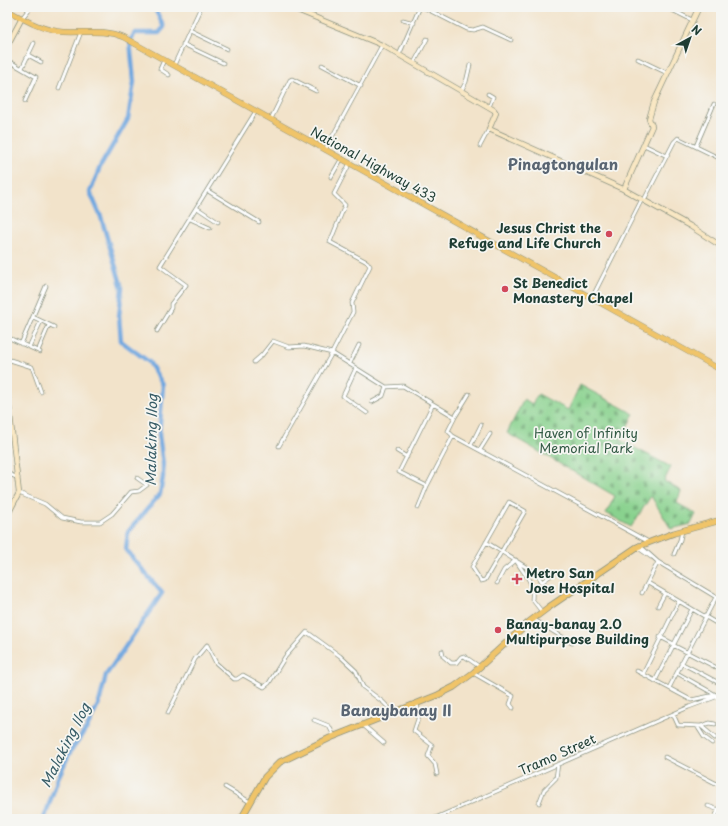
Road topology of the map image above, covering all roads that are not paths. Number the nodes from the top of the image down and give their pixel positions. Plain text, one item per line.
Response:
1 (30, 7) edge
2 (201, 7) edge
3 (290, 7) edge
4 (423, 7) edge
5 (666, 7) edge
6 (698, 7) edge
7 (8, 10) edge
8 (7, 17) edge
9 (22, 18) junction
10 (403, 20) dead end
11 (692, 20) junction
12 (414, 23) junction
13 (190, 31) junction
14 (81, 32) junction
15 (427, 39) dead end
16 (510, 40) dead end
17 (34, 43) dead end
18 (183, 44) junction
19 (382, 45) junction
20 (7, 46) edge
21 (227, 49) dead end
22 (28, 55) junction
23 (399, 55) junction
24 (638, 59) dead end
25 (7, 60) edge
26 (164, 60) junction
27 (42, 62) dead end
28 (223, 63) dead end
29 (414, 64) junction
30 (174, 65) junction
31 (322, 65) dead end
32 (470, 65) dead end
33 (22, 68) junction
34 (667, 73) junction
35 (169, 75) dead end
36 (361, 86) junction
37 (59, 88) dead end
38 (316, 91) dead end
39 (461, 91) junction
40 (488, 94) dead end
41 (25, 101) dead end
42 (714, 104) dead end
43 (489, 107) junction
44 (256, 111) junction
45 (271, 119) junction
46 (489, 129) junction
47 (644, 145) junction
48 (480, 146) dead end
49 (696, 146) junction
50 (325, 150) junction
51 (667, 156) junction
52 (342, 158) junction
53 (721, 159) edge
54 (350, 163) junction
55 (331, 177) dead end
56 (624, 189) junction
57 (208, 191) junction
58 (643, 200) junction
59 (196, 208) junction
60 (190, 220) junction
61 (218, 222) dead end
62 (259, 222) dead end
63 (210, 228) dead end
64 (721, 246) edge
65 (46, 286) dead end
66 (592, 298) junction
67 (33, 317) junction
68 (41, 321) junction
69 (49, 325) junction
70 (54, 327) dead end
71 (157, 331) dead end
72 (7, 337) edge
73 (21, 344) junction
74 (360, 345) dead end
75 (29, 347) junction
76 (332, 353) junction
77 (7, 359) edge
78 (254, 362) dead end
79 (350, 363) junction
80 (356, 368) junction
81 (721, 370) edge
82 (386, 387) junction
83 (7, 389) edge
84 (41, 392) dead end
85 (469, 394) dead end
86 (372, 402) dead end
87 (433, 404) junction
88 (367, 413) dead end
89 (456, 417) junction
90 (482, 426) dead end
91 (490, 434) dead end
92 (454, 436) junction
93 (471, 445) junction
94 (279, 446) dead end
95 (480, 450) junction
96 (396, 451) dead end
97 (407, 457) junction
98 (7, 473) edge
99 (18, 478) junction
100 (137, 478) dead end
101 (427, 486) junction
102 (19, 493) junction
103 (418, 508) dead end
104 (7, 516) edge
105 (721, 520) edge
106 (682, 530) junction
107 (486, 542) junction
108 (647, 542) junction
109 (638, 546) junction
110 (502, 551) junction
111 (674, 554) dead end
112 (516, 560) junction
113 (658, 562) junction
114 (550, 576) dead end
115 (497, 583) dead end
116 (648, 583) junction
117 (642, 593) dead end
118 (665, 594) junction
119 (716, 597) junction
120 (721, 600) edge
121 (679, 601) junction
122 (658, 606) dead end
123 (692, 609) junction
124 (542, 612) junction
125 (705, 616) junction
126 (533, 619) junction
127 (721, 625) edge
128 (660, 637) junction
129 (572, 643) dead end
130 (673, 645) junction
131 (442, 651) dead end
132 (687, 652) junction
133 (681, 663) junction
134 (480, 666) junction
135 (721, 670) edge
136 (637, 672) dead end
137 (473, 673) junction
138 (677, 673) junction
139 (643, 674) junction
140 (656, 681) junction
141 (721, 684) edge
142 (669, 688) junction
143 (721, 694) edge
144 (716, 695) junction
145 (417, 703) junction
146 (513, 708) dead end
147 (168, 713) dead end
148 (394, 713) junction
149 (673, 714) junction
150 (314, 720) dead end
151 (714, 724) dead end
152 (363, 725) junction
153 (697, 726) junction
154 (702, 726) junction
155 (334, 737) junction
156 (715, 738) dead end
157 (384, 743) dead end
158 (712, 743) dead end
159 (665, 758) dead end
160 (558, 764) junction
161 (437, 774) dead end
162 (721, 786) edge
163 (225, 787) dead end
164 (250, 802) junction
165 (539, 803) dead end
166 (721, 805) edge
167 (708, 806) dead end
168 (719, 810) junction
169 (241, 819) edge
170 (433, 819) edge
171 (714, 819) edge

1 - 9 street
2 - 13 street
3 - 19 street
4 - 12 street
4 - 16 street
5 - 11 street
6 - 11 street
7 - 8 street
7 - 9 main road, National Highway 433
9 - 14 main road, National Highway 433
9 - 20 street
10 - 12 street
11 - 34 street
12 - 23 street
13 - 18 street
13 - 21 street
14 - 26 main road, National Highway 433
14 - 37 street
15 - 29 street
17 - 22 street
18 - 28 street
18 - 30 street
19 - 23 street
19 - 36 street
22 - 27 street
22 - 33 street
23 - 29 street
24 - 34 street
25 - 33 street
26 - 30 main road, National Highway 433
26 - 35 street
29 - 39 street
30 - 44 main road, National Highway 433
31 - 36 street
32 - 39 street
33 - 41 street
34 - 47 street
36 - 50 street
38 - 45 street
39 - 43 street
40 - 43 street
42 - 49 street
43 - 46 street
44 - 45 main road, National Highway 433
44 - 57 street
45 - 50 main road, National Highway 433
46 - 48 street
46 - 56 street
47 - 51 street
47 - 56 street
49 - 51 street
49 - 53 street
50 - 52 main road, National Highway 433
51 - 58 street
52 - 54 main road, National Highway 433
52 - 55 street
54 - 66 main road, National Highway 433
54 - 76 street
56 - 58 street
57 - 59 street
57 - 62 street
58 - 64 street
58 - 66 street
59 - 60 street
59 - 61 street
60 - 63 street
60 - 71 street
65 - 67 street
66 - 81 main road, National Highway 433
67 - 68 street
67 - 73 street
68 - 69 street
68 - 75 street
69 - 70 street
69 - 75 street
72 - 73 street
73 - 75 street
74 - 79 street
76 - 78 street
76 - 79 street
76 - 94 street
77 - 84 street
79 - 80 street
80 - 82 street
80 - 88 street
82 - 86 street
82 - 87 street
83 - 99 street
85 - 89 street
87 - 89 street
87 - 97 street
89 - 92 street
90 - 93 street
91 - 95 street
92 - 93 street
92 - 101 street
93 - 95 street
95 - 108 street
96 - 97 street
97 - 101 street
98 - 99 street
99 - 102 street
100 - 102 street
101 - 103 street
102 - 104 street
105 - 106 highway
106 - 108 highway
106 - 111 street
107 - 110 street
107 - 110 street
107 - 110 street
108 - 109 highway
109 - 113 street
109 - 124 highway
110 - 112 street
112 - 114 street
112 - 115 street
112 - 124 street
113 - 116 street
113 - 119 street
116 - 117 street
116 - 118 street
118 - 121 street
118 - 122 street
119 - 120 street
119 - 125 street
121 - 123 street
121 - 128 street
123 - 125 street
123 - 130 street
124 - 126 highway
125 - 127 street
125 - 132 street
126 - 129 street
126 - 134 highway
128 - 130 street
128 - 139 street
130 - 132 street
130 - 140 street
131 - 134 street
132 - 133 street
132 - 135 street
133 - 138 street
133 - 141 street
134 - 137 highway
136 - 139 street
137 - 145 highway
137 - 146 street
138 - 142 street
138 - 144 street
139 - 140 street
140 - 142 street
142 - 144 street
143 - 144 street
143 - 149 street, Tramo Street
145 - 148 highway
145 - 161 street
147 - 148 street
148 - 152 highway
149 - 153 street
149 - 160 street, Tramo Street
150 - 155 street
151 - 154 street
152 - 155 highway
152 - 157 street
153 - 154 street
153 - 158 street
154 - 156 street
155 - 164 highway
159 - 162 street
160 - 165 street
160 - 170 street, Tramo Street
163 - 164 street
164 - 169 highway
166 - 168 street
167 - 168 street
168 - 171 street

